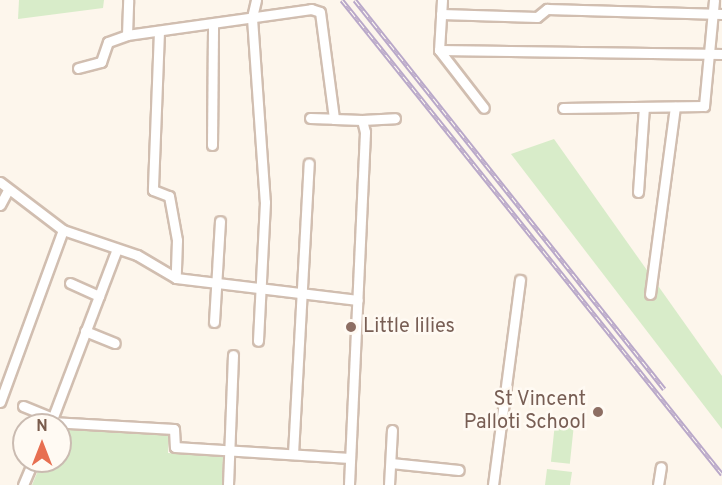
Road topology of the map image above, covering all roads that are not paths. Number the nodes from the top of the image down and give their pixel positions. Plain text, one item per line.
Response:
1 (128, 0) edge
2 (256, 0) edge
3 (442, 0) edge
4 (714, 0) edge
5 (441, 14) junction
6 (717, 14) edge
7 (252, 18) junction
8 (213, 24) junction
9 (159, 31) junction
10 (127, 35) junction
11 (439, 50) junction
12 (709, 53) junction
13 (722, 54) edge
14 (78, 68) dead end
15 (644, 107) junction
16 (675, 107) junction
17 (484, 108) dead end
18 (563, 108) dead end
19 (310, 118) dead end
20 (395, 118) dead end
21 (334, 119) junction
22 (362, 120) junction
23 (212, 145) dead end
24 (309, 163) dead end
25 (0, 182) edge
26 (8, 190) junction
27 (638, 192) dead end
28 (0, 205) edge
29 (220, 221) dead end
30 (63, 230) junction
31 (117, 249) junction
32 (176, 278) junction
33 (519, 280) dead end
34 (70, 283) dead end
35 (218, 284) junction
36 (260, 289) junction
37 (305, 294) junction
38 (650, 294) dead end
39 (99, 296) junction
40 (358, 300) junction
41 (214, 321) dead end
42 (85, 331) junction
43 (258, 341) dead end
44 (115, 343) dead end
45 (233, 355) dead end
46 (0, 402) edge
47 (23, 406) dead end
48 (35, 413) edge
49 (54, 413) edge
50 (72, 423) edge
51 (392, 430) dead end
52 (231, 450) junction
53 (293, 454) junction
54 (350, 458) junction
55 (391, 463) junction
56 (661, 467) dead end
57 (459, 470) dead end
58 (228, 485) edge
59 (349, 485) edge
60 (389, 485) edge
61 (493, 485) edge
62 (658, 485) edge

1 - 10 street
2 - 7 street
3 - 5 street
4 - 6 street
5 - 6 street
5 - 11 street
6 - 12 street
7 - 8 street
7 - 21 street
7 - 36 street
8 - 9 street
8 - 23 street
9 - 10 street
9 - 32 street
10 - 14 street
11 - 12 street
11 - 17 street
12 - 13 street
12 - 16 street
15 - 16 street
15 - 18 street
15 - 27 street
16 - 38 street
19 - 21 street
20 - 22 street
21 - 22 street
22 - 40 street
24 - 37 street
25 - 26 street
26 - 28 street
26 - 30 street
29 - 35 street
30 - 31 street
30 - 46 street
31 - 32 street
31 - 39 street
32 - 35 street
33 - 61 street
34 - 39 street
35 - 36 street
35 - 41 street
36 - 37 street
36 - 43 street
37 - 40 street
37 - 53 street
39 - 42 street
40 - 54 street
42 - 44 street
42 - 49 street
45 - 52 street
47 - 48 street
50 - 52 street
51 - 55 street
52 - 53 street
52 - 58 street
53 - 54 street
54 - 59 street
55 - 57 street
55 - 60 street
56 - 62 street

